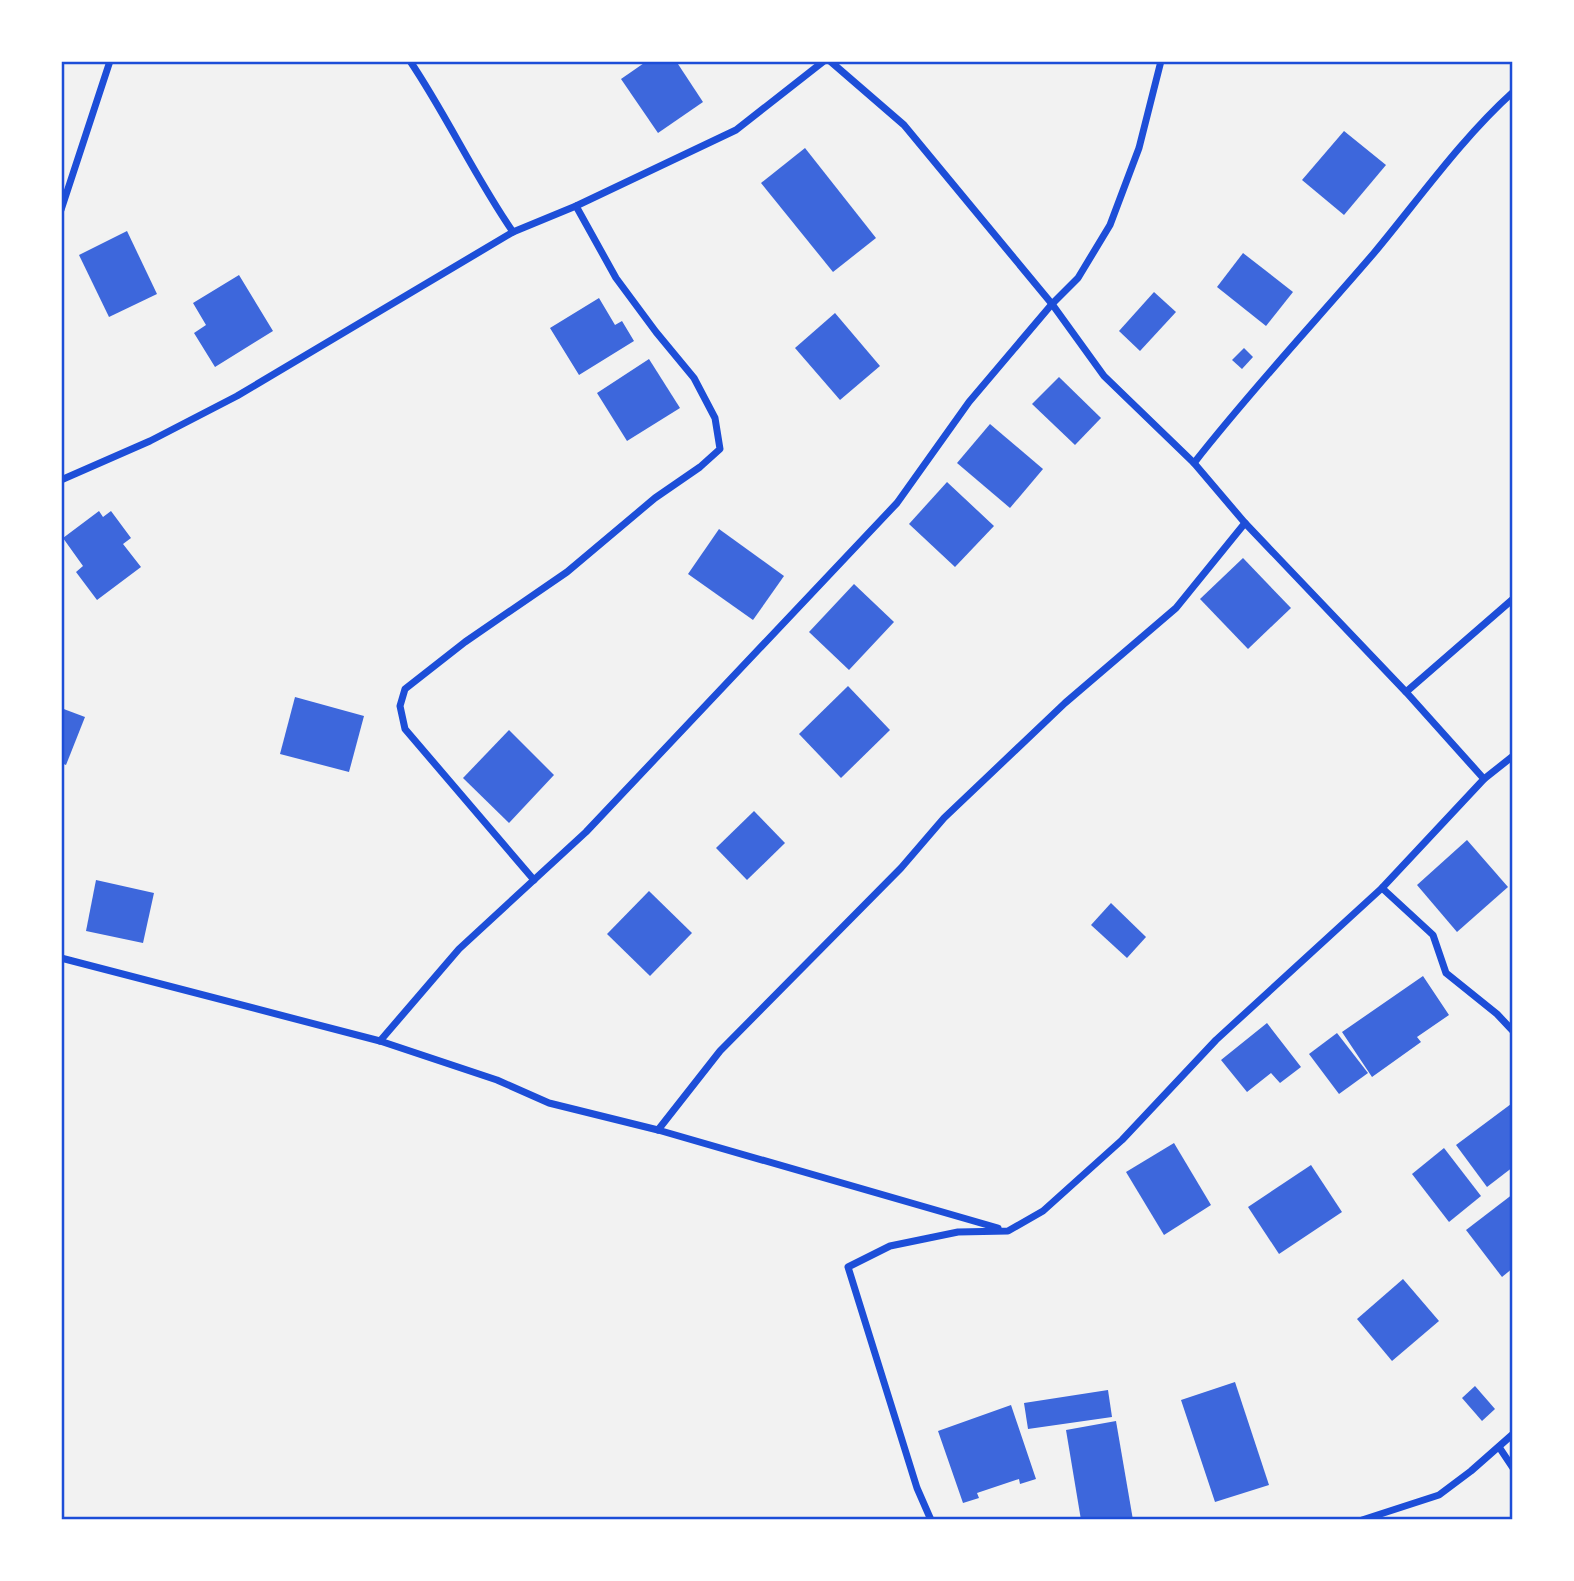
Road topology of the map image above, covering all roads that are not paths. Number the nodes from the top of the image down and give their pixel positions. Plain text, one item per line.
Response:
1 (110, 61) edge
2 (410, 61) edge
3 (827, 61) edge
4 (1161, 61) edge
5 (1513, 92) edge
6 (576, 206) junction
7 (61, 210) edge
8 (513, 232) junction
9 (1052, 304) junction
10 (1195, 463) junction
11 (61, 480) edge
12 (1245, 523) junction
13 (1513, 599) edge
14 (1406, 692) junction
15 (1513, 756) edge
16 (1484, 779) junction
17 (534, 880) junction
18 (1382, 888) junction
19 (61, 958) edge
20 (1513, 1031) edge
21 (380, 1041) junction
22 (658, 1130) junction
23 (1008, 1231) junction
24 (1513, 1434) edge
25 (1499, 1447) junction
26 (1513, 1468) edge
27 (931, 1520) edge
28 (1362, 1520) edge

1 - 7 street
2 - 8 street
3 - 6 street
3 - 9 street
4 - 9 street
5 - 10 street
6 - 8 street
6 - 17 street
8 - 11 street
9 - 10 street
9 - 17 street
10 - 12 street
12 - 14 street
12 - 22 street
13 - 14 street
14 - 16 street
15 - 16 street
16 - 18 street
17 - 21 street
18 - 20 street
18 - 23 street
19 - 21 street
21 - 22 street
22 - 23 street
23 - 27 street
24 - 25 street
25 - 26 street
25 - 28 street

